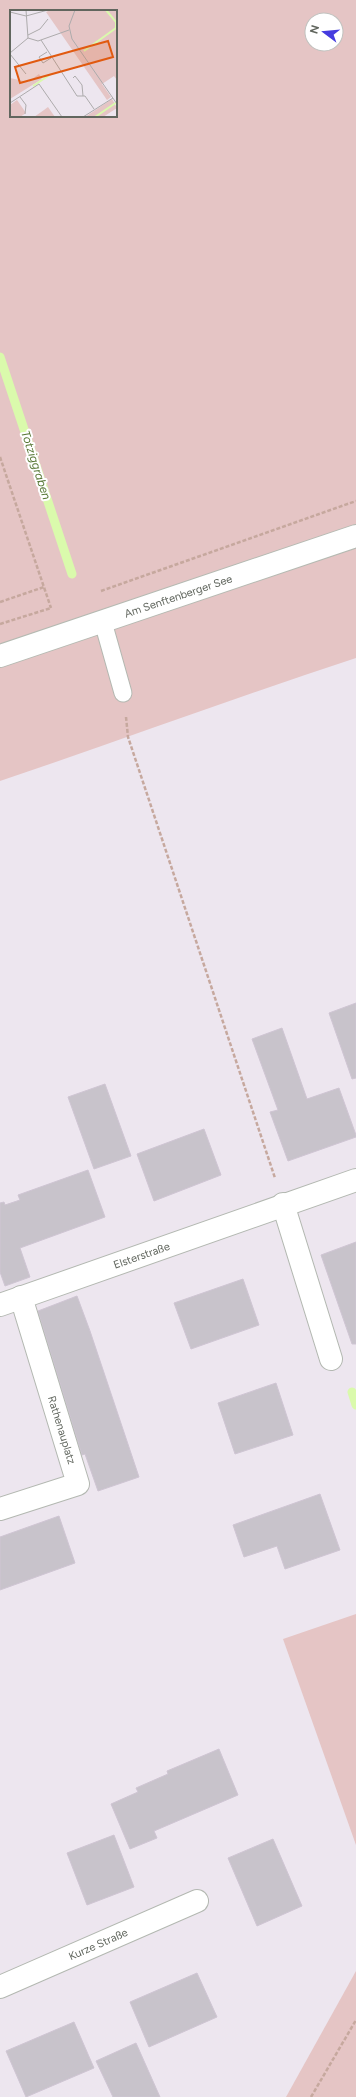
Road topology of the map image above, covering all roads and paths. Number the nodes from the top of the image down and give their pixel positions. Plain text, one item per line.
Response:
1 (0, 457) edge
2 (356, 501) edge
3 (356, 536) edge
4 (44, 587) junction
5 (100, 591) dead end
6 (0, 602) edge
7 (58, 605) dead end
8 (51, 608) junction
9 (104, 622) junction
10 (0, 624) edge
11 (0, 656) edge
12 (122, 693) joint
13 (356, 1180) edge
14 (283, 1204) junction
15 (21, 1298) junction
16 (0, 1305) edge
17 (331, 1359) dead end
18 (0, 1509) edge
19 (197, 1901) dead end
20 (0, 1987) edge
21 (356, 2020) edge
22 (311, 2097) edge

1 - 4 path
2 - 5 path
3 - 9 street, Am Senftenberger See
4 - 6 path
4 - 8 path
7 - 8 path
8 - 10 path
9 - 11 street, Am Senftenberger See
9 - 12 lane
12 - 14 path
13 - 14 street, Elsterstraße
14 - 15 street, Elsterstraße
14 - 17 street
15 - 16 street, Elsterstraße
15 - 18 street, Rathenauplatz
19 - 20 street, Kurze Straße
21 - 22 path

